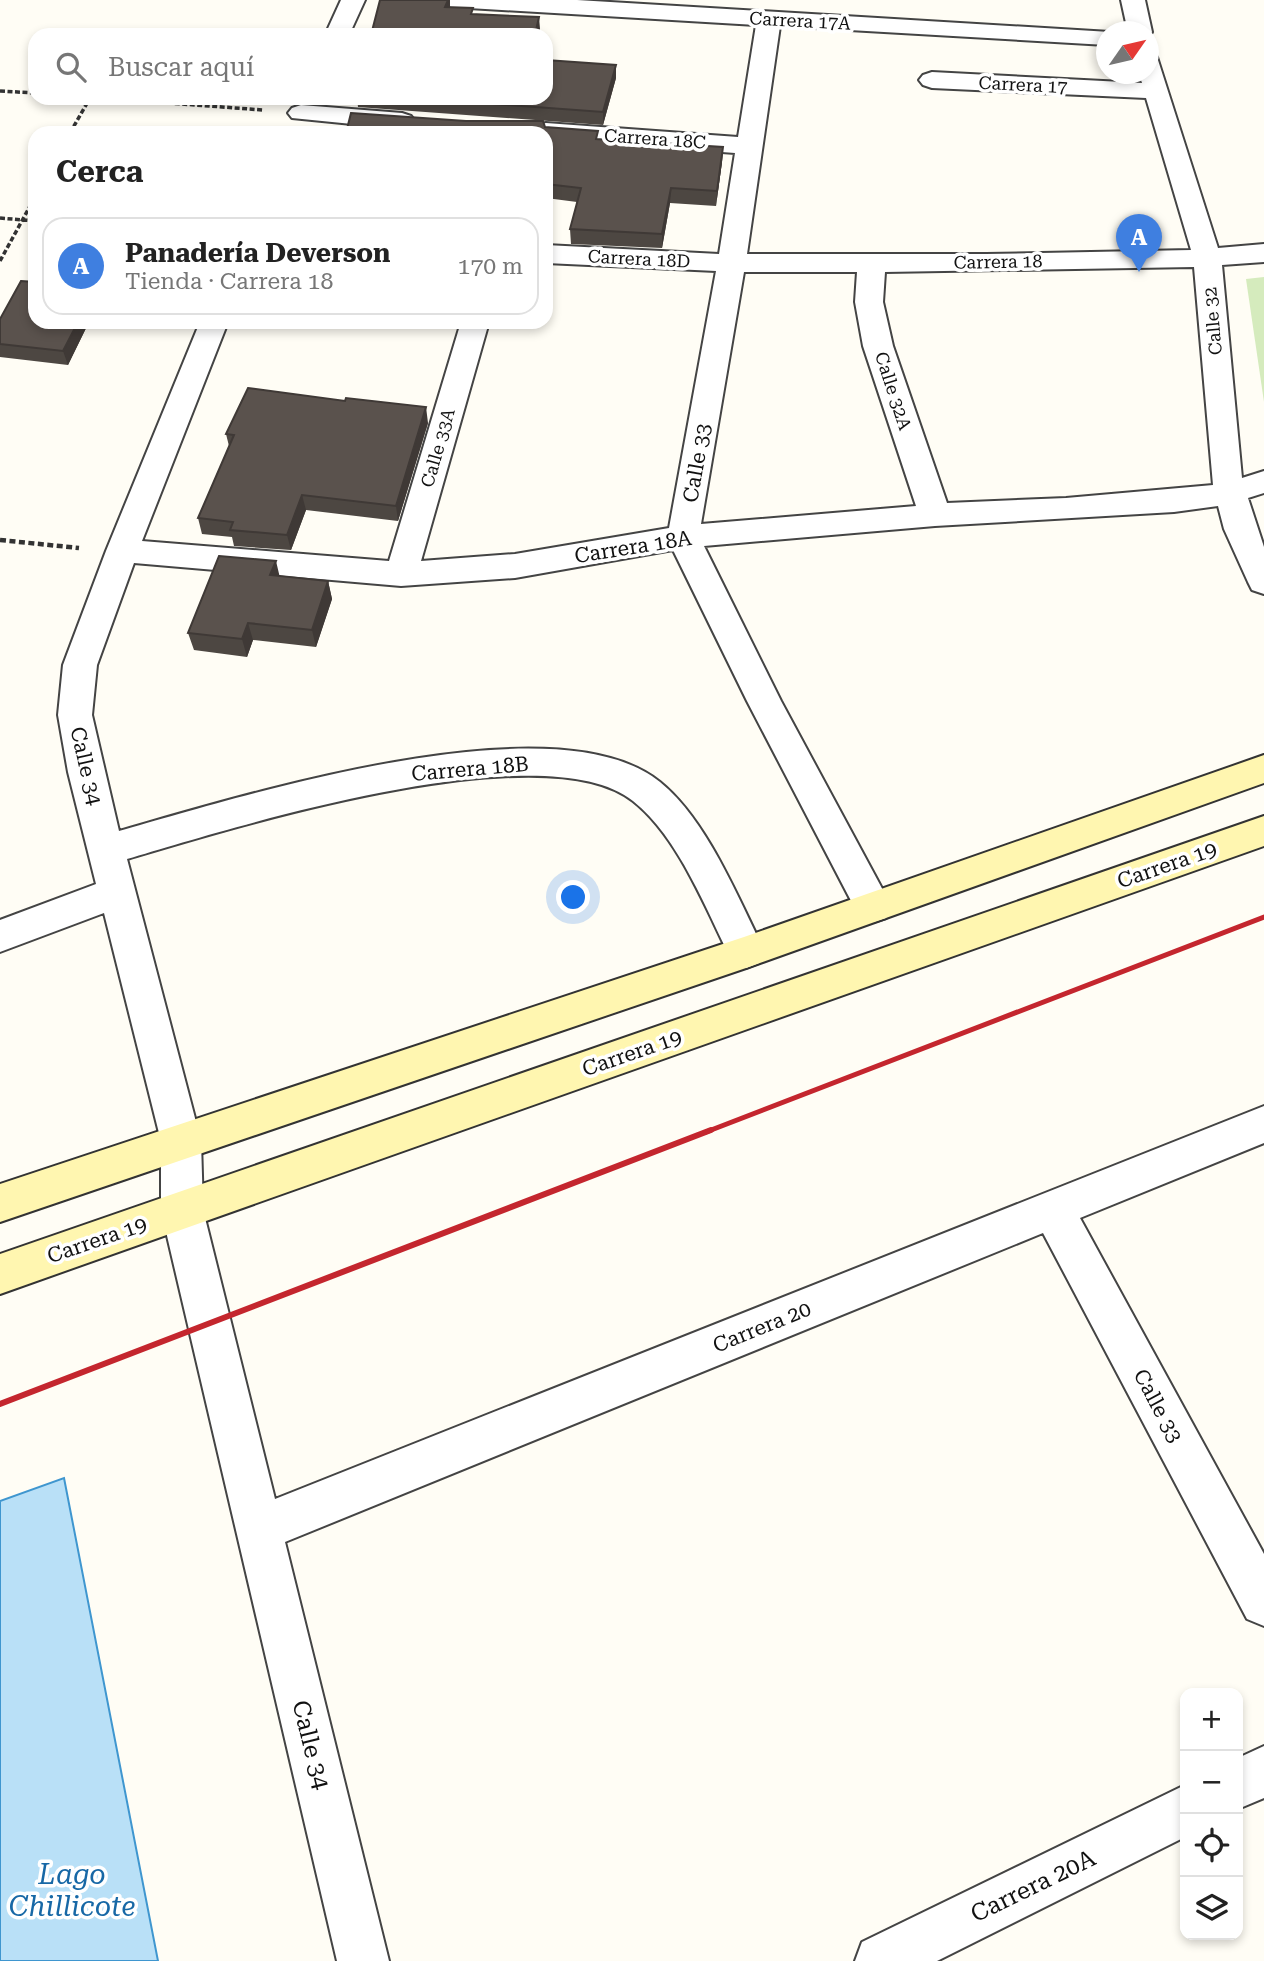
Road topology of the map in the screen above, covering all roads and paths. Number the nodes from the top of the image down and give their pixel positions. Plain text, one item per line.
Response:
1 (353, 0) edge
2 (452, 0) edge
3 (1133, 0) edge
4 (518, 2) edge
5 (666, 7) edge
6 (817, 11) edge
7 (769, 19) junction
8 (1138, 21) edge
9 (340, 28) edge
10 (1096, 37) edge
11 (932, 80) dead end
12 (1155, 84) edge
13 (0, 91) edge
14 (1157, 91) junction
15 (28, 93) edge
16 (86, 105) edge
17 (183, 105) edge
18 (301, 115) edge
19 (424, 122) edge
20 (74, 126) edge
21 (553, 132) edge
22 (749, 146) junction
23 (28, 209) edge
24 (0, 218) edge
25 (22, 220) junction
26 (28, 220) edge
27 (1264, 253) edge
28 (553, 254) edge
29 (1207, 258) junction
30 (0, 261) edge
31 (732, 263) junction
32 (873, 263) junction
33 (211, 329) edge
34 (473, 329) edge
35 (1264, 482) edge
36 (1230, 493) junction
37 (934, 515) junction
38 (683, 537) junction
39 (0, 540) edge
40 (122, 551) junction
41 (401, 574) junction
42 (1264, 582) edge
43 (1264, 769) edge
44 (1264, 831) edge
45 (106, 850) junction
46 (117, 892) junction
47 (873, 907) junction
48 (0, 936) edge
49 (746, 952) junction
50 (1264, 1124) edge
51 (181, 1141) junction
52 (0, 1203) edge
53 (182, 1210) junction
54 (1053, 1210) junction
55 (0, 1274) edge
56 (259, 1529) junction
57 (1264, 1602) edge
58 (1264, 1772) edge
59 (1243, 1782) edge
60 (1180, 1812) edge
61 (363, 1961) edge
62 (881, 1961) edge

1 - 9 street
2 - 4 street, Carrera 17A
3 - 8 street
4 - 5 street, Carrera 17A
5 - 7 street, Carrera 17A
6 - 7 street, Carrera 17A
6 - 10 street, Carrera 17A
7 - 22 street, Calle 33
11 - 14 street, Carrera 17
12 - 14 street, Calle 32
13 - 15 path
14 - 29 street, Calle 32
16 - 20 path
17 - 18 path
18 - 19 street
21 - 22 street, Carrera 18C
22 - 31 street, Calle 33
23 - 25 path
24 - 25 path
25 - 26 path
25 - 30 path
27 - 29 street, Carrera 18
28 - 31 street, Carrera 18D
29 - 32 street, Carrera 18
29 - 36 street, Calle 32
31 - 32 street, Carrera 18
31 - 38 street, Calle 33
32 - 37 street, Calle 32A
33 - 40 street, Calle 34
34 - 41 street, Calle 33A
35 - 36 street, Carrera 18A
36 - 37 street, Carrera 18A
36 - 42 street, Calle 32
37 - 38 street, Carrera 18A
38 - 41 street, Carrera 18A
38 - 47 street
39 - 40 path
40 - 41 street, Carrera 18A
40 - 45 street, Calle 34
43 - 47 main road
44 - 53 main road, Carrera 19
45 - 46 street, Calle 34
45 - 49 street, Carrera 18B
46 - 48 street
46 - 51 street, Calle 34
47 - 49 main road
49 - 51 main road
50 - 54 street, Carrera 20
51 - 52 main road
51 - 53 street, Calle 34
53 - 55 main road, Carrera 19
53 - 56 street, Calle 34
54 - 56 street, Carrera 20
54 - 57 street, Calle 33
56 - 61 street, Calle 34
58 - 59 street
60 - 62 street, Carrera 20A

